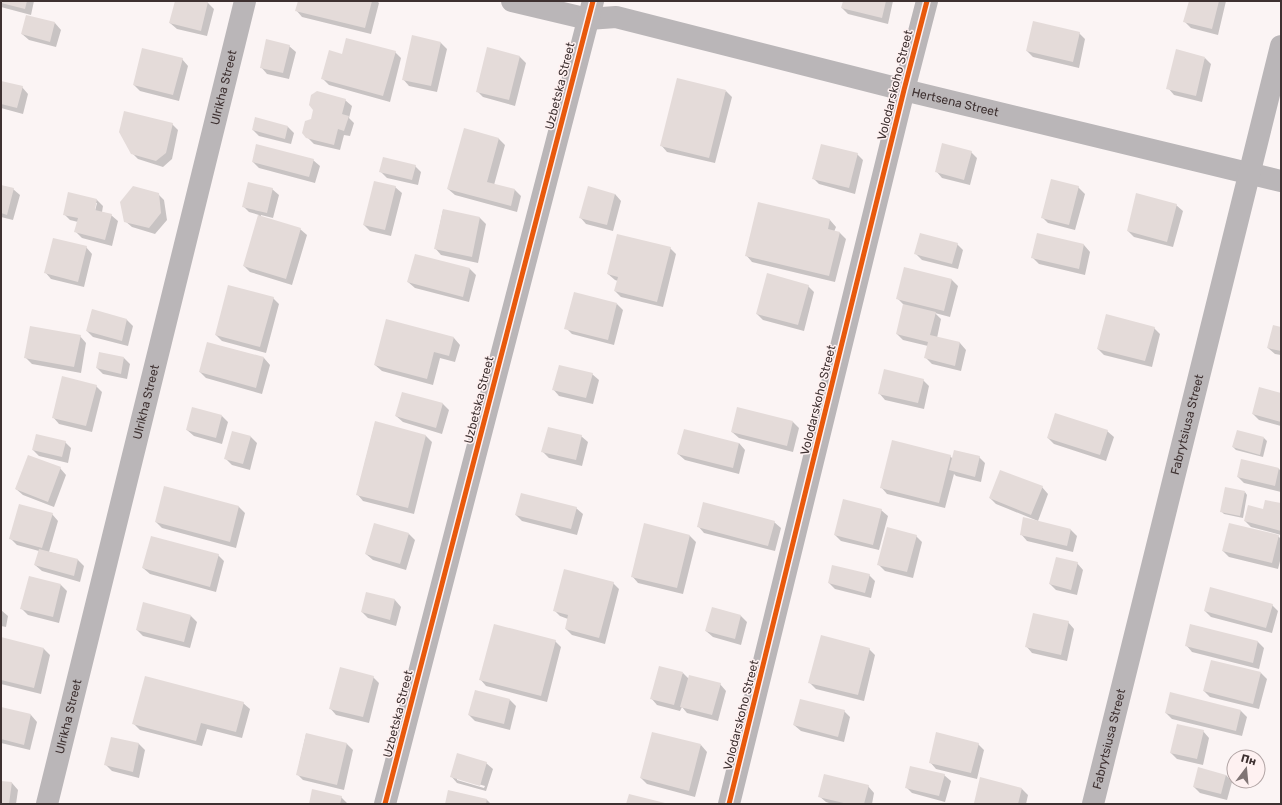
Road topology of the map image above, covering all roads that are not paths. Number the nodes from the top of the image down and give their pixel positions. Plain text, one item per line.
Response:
1 (245, 1) edge
2 (512, 1) edge
3 (927, 1) edge
4 (590, 10) edge
5 (1281, 46) edge
6 (904, 90) junction
7 (1249, 173) junction
8 (1281, 181) edge
9 (47, 804) edge
10 (385, 804) edge
11 (730, 804) edge
12 (1093, 804) edge

1 - 9 street, Ulrikha Street
2 - 4 street, Hertsena Street
3 - 6 street, Volodarskoho Street
4 - 6 street, Hertsena Street
4 - 10 street, Uzbetska Street
5 - 7 street, Fabrytsiusa Street
6 - 7 street, Hertsena Street
6 - 11 street, Volodarskoho Street
7 - 8 street, Hertsena Street
7 - 12 street, Fabrytsiusa Street

